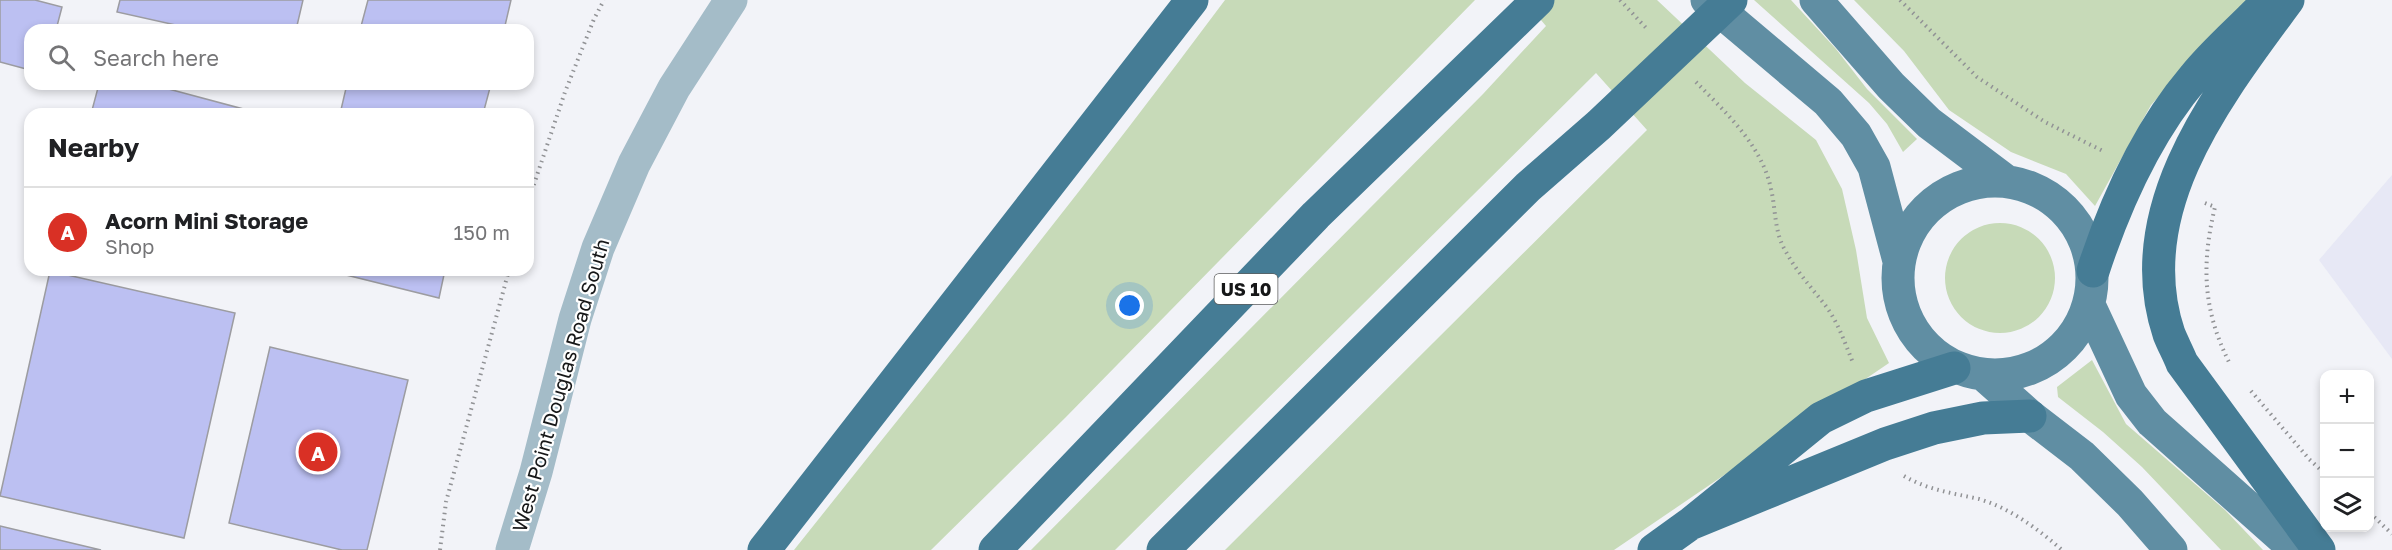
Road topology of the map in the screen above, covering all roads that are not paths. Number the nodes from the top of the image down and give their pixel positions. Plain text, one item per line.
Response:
1 (730, 0) edge
2 (1192, 0) edge
3 (1538, 0) edge
4 (1707, 0) edge
5 (1731, 0) edge
6 (1816, 0) edge
7 (2270, 0) edge
8 (2288, 0) edge
9 (2006, 181) junction
10 (1899, 261) junction
11 (2093, 271) junction
12 (2089, 305) junction
13 (1954, 368) junction
14 (1985, 376) junction
15 (2030, 416) junction
16 (1689, 525) junction
17 (512, 550) edge
18 (764, 550) edge
19 (995, 550) edge
20 (1163, 550) edge
21 (1654, 550) edge
22 (2171, 550) edge
23 (2296, 550) edge
24 (2319, 550) edge

1 - 17 street, West Point Douglas Road South
2 - 18 highway
3 - 19 highway, US 10
4 - 10 main road
5 - 20 highway
6 - 9 main road
7 - 11 highway
8 - 24 highway
9 - 10 main road
9 - 11 main road
10 - 13 main road
11 - 12 main road
12 - 14 main road
12 - 23 main road
13 - 14 main road
13 - 16 highway
14 - 15 main road
15 - 16 highway
15 - 22 main road
16 - 21 highway

